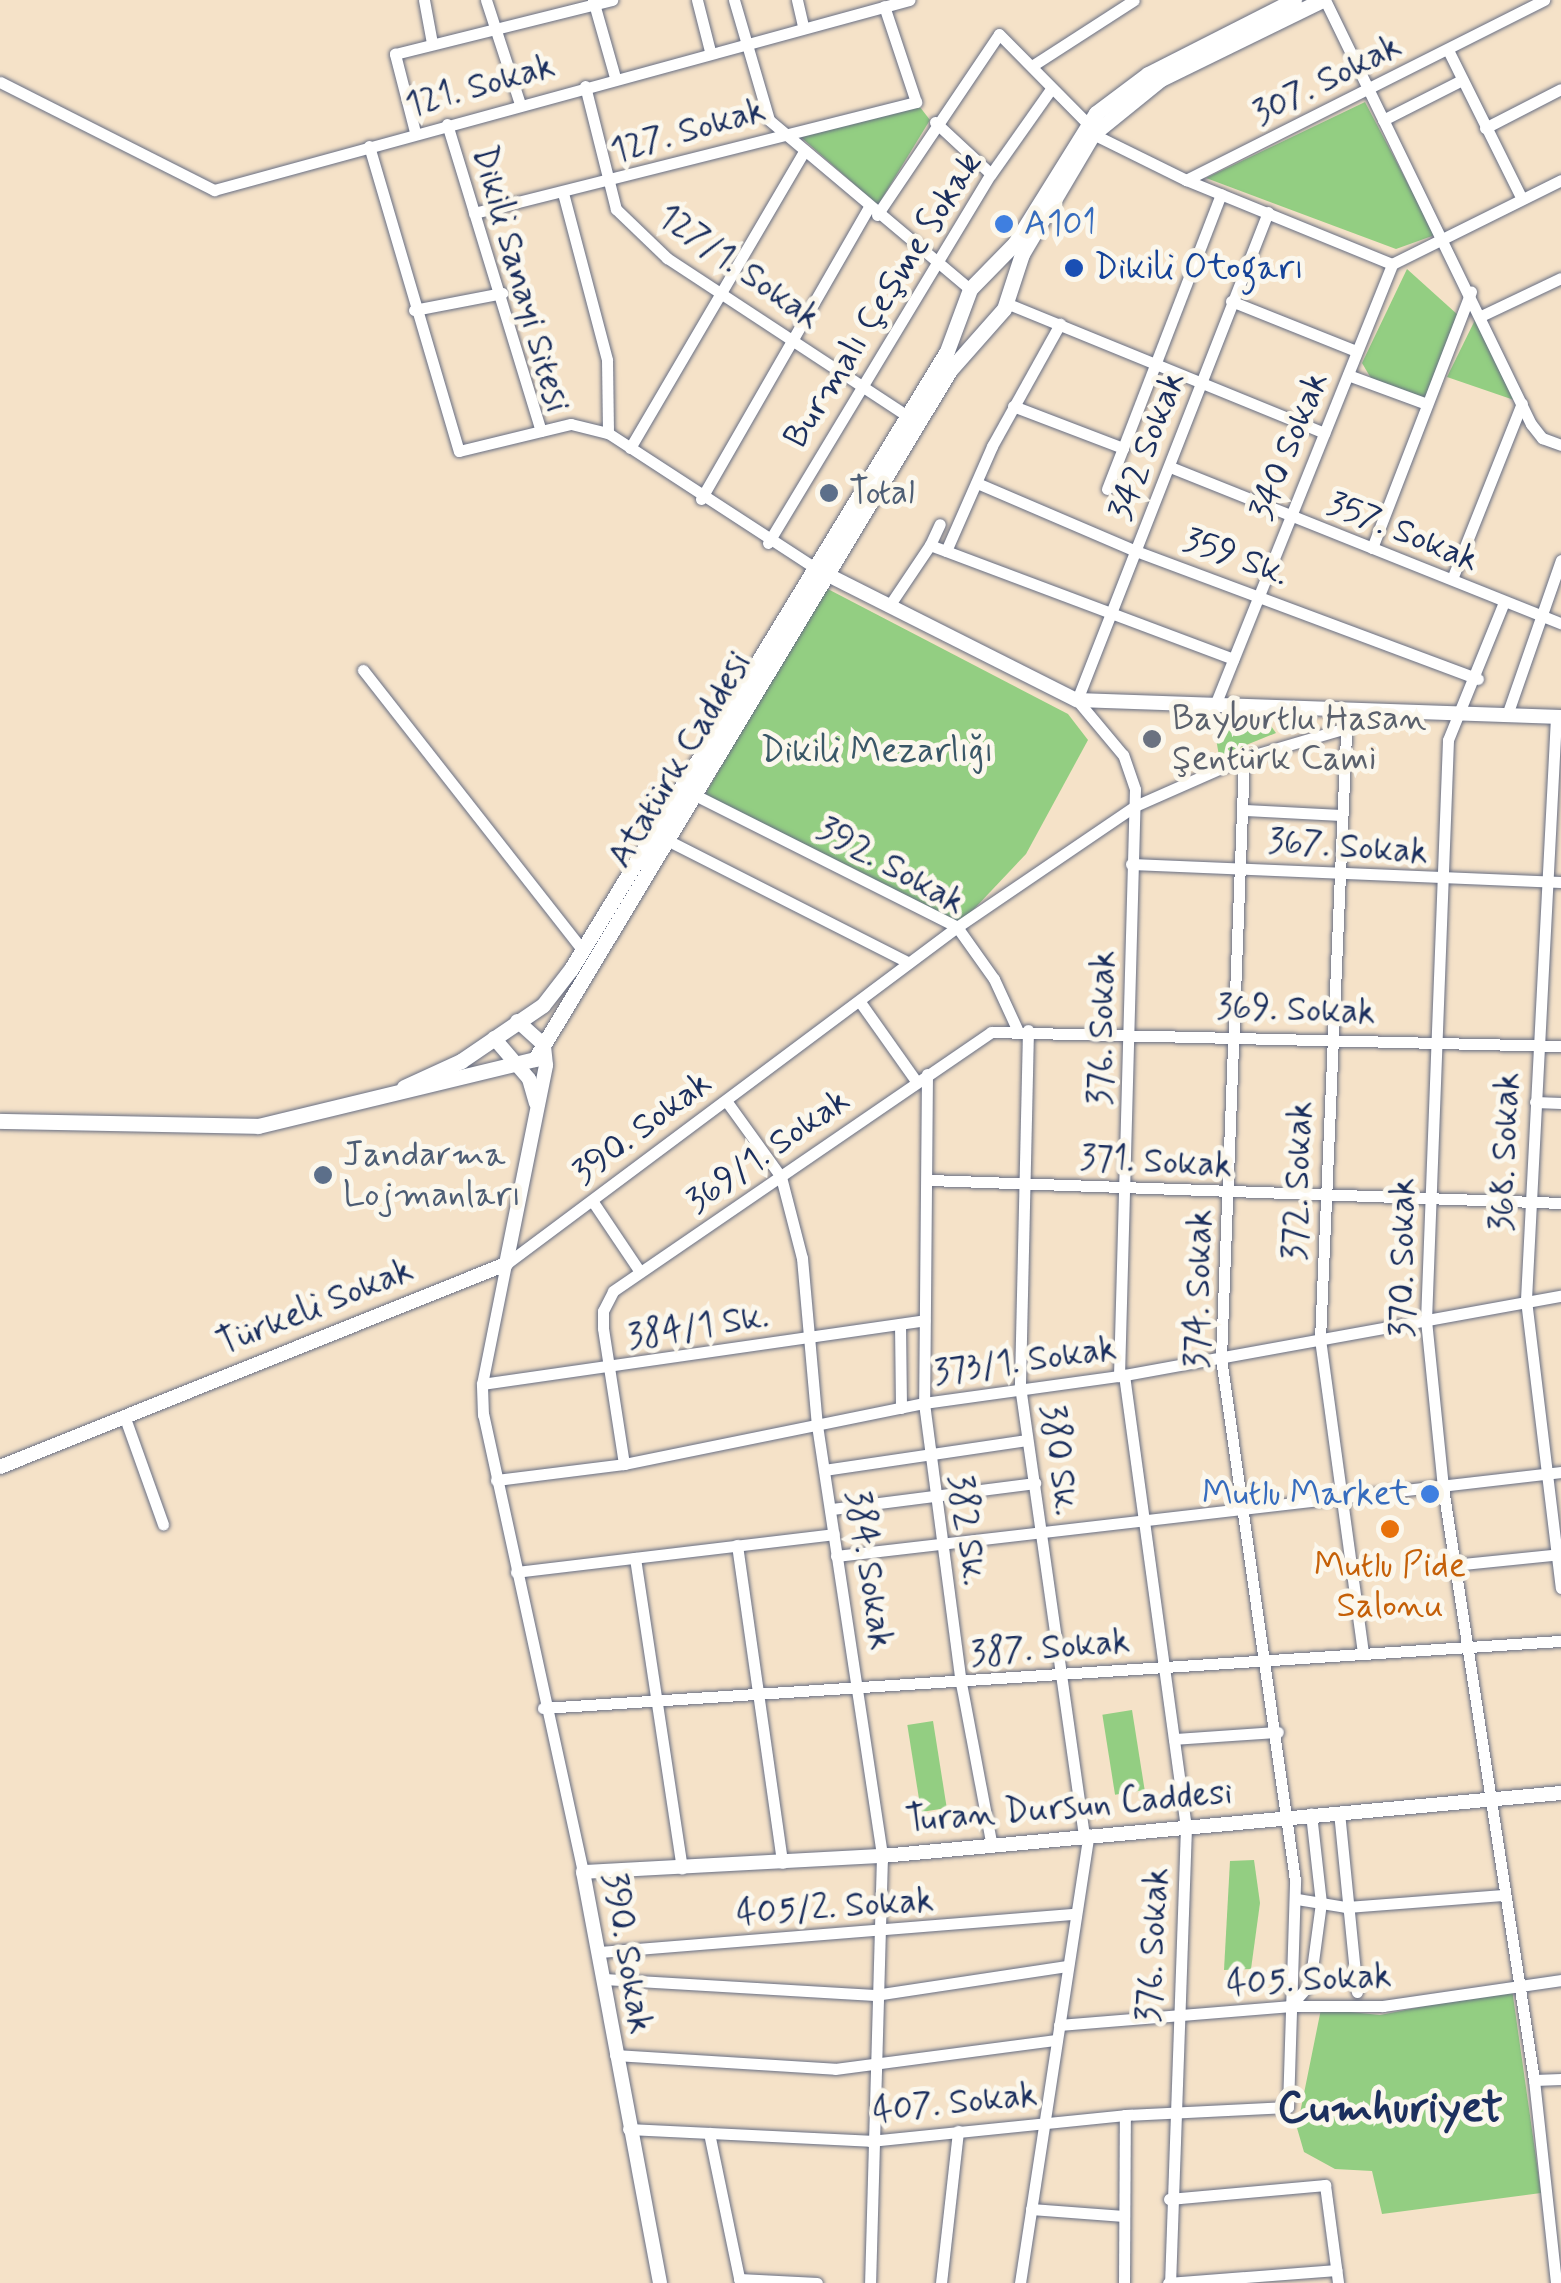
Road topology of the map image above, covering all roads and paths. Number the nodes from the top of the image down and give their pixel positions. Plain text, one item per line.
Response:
1 (424, 0) edge
2 (486, 0) edge
3 (612, 0) edge
4 (696, 0) edge
5 (734, 0) edge
6 (797, 0) edge
7 (910, 0) edge
8 (1134, 0) edge
9 (1324, 0) edge
10 (1544, 0) edge
11 (593, 2) edge
12 (1300, 3) edge
13 (884, 6) junction
14 (1270, 11) edge
15 (493, 26) junction
16 (803, 26) junction
17 (746, 42) junction
18 (432, 43) junction
19 (1448, 50) junction
20 (710, 52) junction
21 (1032, 66) junction
22 (615, 77) junction
23 (1462, 80) junction
24 (0, 82) edge
25 (584, 86) junction
26 (1051, 89) junction
27 (1561, 89) edge
28 (1368, 92) junction
29 (520, 104) junction
30 (1383, 120) junction
31 (935, 122) junction
32 (447, 124) junction
33 (1485, 128) junction
34 (1090, 129) junction
35 (415, 132) junction
36 (786, 132) junction
37 (370, 146) junction
38 (804, 150) junction
39 (991, 174) junction
40 (1186, 180) junction
41 (1561, 180) edge
42 (611, 181) junction
43 (563, 193) junction
44 (1220, 194) junction
45 (1522, 199) junction
46 (872, 211) junction
47 (1268, 212) junction
48 (474, 214) junction
49 (1445, 238) junction
50 (1392, 264) junction
51 (940, 266) junction
52 (1561, 279) edge
53 (974, 291) junction
54 (1471, 291) junction
55 (502, 293) junction
56 (721, 293) junction
57 (1006, 298) junction
58 (1231, 301) junction
59 (414, 310) junction
60 (1483, 315) junction
61 (990, 318) junction
62 (1060, 324) junction
63 (789, 338) junction
64 (1356, 351) junction
65 (1157, 363) junction
66 (1348, 375) junction
67 (1202, 382) junction
68 (862, 384) junction
69 (1522, 403) junction
70 (1427, 404) junction
71 (1013, 406) junction
72 (906, 415) junction
73 (541, 431) junction
74 (1325, 432) junction
75 (608, 433) junction
76 (1561, 445) edge
77 (630, 448) junction
78 (1123, 448) junction
79 (1170, 467) junction
80 (977, 483) junction
81 (1107, 490) dead end
82 (701, 499) junction
83 (1290, 517) junction
84 (940, 524) dead end
85 (768, 543) junction
86 (930, 544) junction
87 (1372, 548) junction
88 (946, 551) junction
89 (1136, 551) junction
90 (1561, 560) edge
91 (821, 571) junction
92 (1452, 579) junction
93 (1260, 594) junction
94 (1504, 602) junction
95 (890, 606) junction
96 (1111, 614) junction
97 (1544, 617) junction
98 (1561, 623) edge
99 (1234, 659) junction
100 (362, 670) dead end
101 (1478, 679) junction
102 (1076, 700) junction
103 (1216, 706) junction
104 (1347, 711) junction
105 (1456, 716) junction
106 (1508, 716) junction
107 (1558, 717) edge
108 (1344, 729) junction
109 (1244, 758) junction
110 (697, 796) junction
111 (1135, 806) junction
112 (1246, 810) junction
113 (1340, 815) junction
114 (667, 840) junction
115 (1132, 864) junction
116 (1245, 868) junction
117 (1338, 874) junction
118 (1439, 880) junction
119 (1545, 881) junction
120 (1561, 882) edge
121 (957, 928) junction
122 (583, 951) junction
123 (909, 963) junction
124 (860, 1002) junction
125 (518, 1021) junction
126 (1022, 1030) junction
127 (1130, 1031) junction
128 (1238, 1035) junction
129 (494, 1038) junction
130 (1435, 1041) junction
131 (1331, 1042) junction
132 (1536, 1045) junction
133 (544, 1046) junction
134 (1561, 1046) edge
135 (514, 1067) junction
136 (921, 1077) junction
137 (727, 1102) junction
138 (1535, 1102) junction
139 (1561, 1103) edge
140 (537, 1108) junction
141 (334, 1112) junction
142 (0, 1121) edge
143 (781, 1176) junction
144 (929, 1180) junction
145 (1024, 1181) junction
146 (1124, 1190) junction
147 (1228, 1194) junction
148 (1324, 1195) junction
149 (1430, 1198) junction
150 (1531, 1201) junction
151 (593, 1202) junction
152 (1561, 1203) edge
153 (506, 1264) junction
154 (640, 1272) junction
155 (1561, 1296) edge
156 (1526, 1300) junction
157 (924, 1320) junction
158 (1426, 1320) junction
159 (900, 1324) junction
160 (809, 1337) junction
161 (1320, 1339) junction
162 (1221, 1358) junction
163 (610, 1369) junction
164 (1121, 1376) junction
165 (482, 1384) junction
166 (1020, 1386) junction
167 (924, 1403) junction
168 (901, 1408) junction
169 (124, 1418) junction
170 (818, 1425) junction
171 (1026, 1440) junction
172 (928, 1454) junction
173 (624, 1464) junction
174 (0, 1467) edge
175 (824, 1470) junction
176 (1555, 1473) edge
177 (496, 1480) junction
178 (1034, 1484) junction
179 (1442, 1488) junction
180 (935, 1494) junction
181 (1342, 1500) junction
182 (832, 1509) junction
183 (1243, 1510) junction
184 (163, 1524) dead end
185 (1142, 1524) junction
186 (834, 1534) junction
187 (1042, 1534) junction
188 (737, 1545) junction
189 (942, 1545) junction
190 (1559, 1554) edge
191 (836, 1556) junction
192 (635, 1558) junction
193 (1453, 1565) junction
194 (516, 1572) junction
195 (1561, 1588) edge
196 (1561, 1641) edge
197 (1466, 1646) junction
198 (1363, 1652) junction
199 (1266, 1658) junction
200 (1162, 1666) junction
201 (1060, 1675) junction
202 (961, 1682) junction
203 (860, 1690) junction
204 (756, 1696) junction
205 (657, 1702) junction
206 (543, 1708) junction
207 (1278, 1732) junction
208 (1174, 1740) junction
209 (1561, 1792) edge
210 (1488, 1799) junction
211 (1339, 1812) junction
212 (1310, 1814) junction
213 (1288, 1816) junction
214 (1186, 1827) junction
215 (1086, 1835) junction
216 (991, 1842) junction
217 (882, 1856) junction
218 (782, 1863) junction
219 (682, 1868) junction
220 (582, 1872) junction
221 (1501, 1895) junction
222 (1297, 1898) junction
223 (1322, 1904) junction
224 (1346, 1907) junction
225 (1075, 1914) junction
226 (880, 1932) junction
227 (599, 1952) junction
228 (1067, 1966) junction
229 (604, 1979) junction
230 (1561, 1980) edge
231 (1516, 1983) junction
232 (1357, 1992) dead end
233 (875, 1996) junction
234 (1288, 2006) junction
235 (1177, 2016) junction
236 (1059, 2026) junction
237 (1056, 2040) junction
238 (615, 2054) junction
239 (874, 2066) junction
240 (1561, 2078) edge
241 (1534, 2080) junction
242 (1288, 2107) joint
243 (1173, 2111) junction
244 (1124, 2114) junction
245 (1044, 2122) junction
246 (628, 2129) junction
247 (958, 2131) junction
248 (709, 2133) junction
249 (870, 2141) junction
250 (1169, 2199) junction
251 (1031, 2209) junction
252 (1124, 2216) junction
253 (1337, 2277) edge
254 (1557, 2280) edge
255 (740, 2281) edge
256 (660, 2283) edge
257 (817, 2283) edge
258 (870, 2283) edge
259 (941, 2283) edge
260 (1020, 2283) edge
261 (1124, 2283) edge
262 (1169, 2283) edge

1 - 18 street
2 - 15 street
3 - 11 street
4 - 20 street
5 - 17 street
6 - 16 street
7 - 13 street, 121. Sokak
8 - 21 street
9 - 12 main road, Atatürk Caddesi
9 - 28 street
10 - 19 street, 307. Sokak
11 - 15 street
11 - 22 street
12 - 14 main road, Atatürk Caddesi
13 - 16 street, 121. Sokak
13 - 36 street, 127. Sokak
14 - 34 main road, Atatürk Caddesi
15 - 18 street
15 - 29 street
16 - 17 street, 121. Sokak
17 - 20 street, 121. Sokak
17 - 36 street
18 - 35 street
19 - 23 street
19 - 28 street, 307. Sokak
20 - 22 street, 121. Sokak
21 - 26 street
21 - 31 street
22 - 25 street, 121. Sokak
23 - 30 street
23 - 33 street
24 - 37 street, 121. Sokak
25 - 29 street, 121. Sokak
25 - 42 street, 127/1. Sokak
26 - 34 street
26 - 39 street, Burmalı Çeşme Sokak
27 - 33 street
28 - 30 street
28 - 40 street, 307. Sokak
29 - 32 street, 121. Sokak
30 - 49 street
31 - 39 street
31 - 46 street
32 - 35 street, 121. Sokak
32 - 48 street, Dikili Sanayi Sitesi
33 - 45 street
34 - 40 street
34 - 53 main road, Atatürk Caddesi
34 - 57 main road, Atatürk Caddesi
35 - 37 street, 121. Sokak
36 - 38 street
36 - 42 street, 127. Sokak
37 - 59 street
38 - 46 street
38 - 56 street
39 - 51 street, Burmalı Çeşme Sokak
40 - 44 street
41 - 45 street
42 - 43 street, 127. Sokak
42 - 56 street, 127/1. Sokak
43 - 48 street, 127. Sokak
43 - 75 street
44 - 47 street
44 - 65 street
45 - 49 street
46 - 51 street
46 - 63 street
47 - 50 street
47 - 58 street, 342 Sokak
48 - 55 street, Dikili Sanayi Sitesi
49 - 50 street
49 - 54 street
50 - 64 street, 340 Sokak
51 - 53 street
51 - 68 street, Burmalı Çeşme Sokak
52 - 60 street
53 - 57 main road
53 - 61 main road
53 - 72 main road, Atatürk Caddesi
54 - 60 street
54 - 70 street
55 - 59 street
55 - 73 street, Dikili Sanayi Sitesi
56 - 63 street, 127/1. Sokak
56 - 77 street
57 - 61 main road, Atatürk Caddesi
57 - 62 street
58 - 64 street
58 - 67 street, 342 Sokak
59 - 73 street, Dikili Sanayi Sitesi
60 - 69 street
61 - 91 main road, Atatürk Caddesi
62 - 65 street
62 - 71 street
63 - 68 street, 127/1. Sokak
63 - 82 street
64 - 66 street, 340 Sokak
65 - 67 street
65 - 78 street
66 - 70 street
66 - 74 street, 340 Sokak
67 - 74 street
67 - 79 street, 342 Sokak
68 - 72 street, 127/1. Sokak
68 - 85 street, Burmalı Çeşme Sokak
69 - 76 street
69 - 92 street
70 - 87 street
71 - 78 street
71 - 80 street
72 - 91 main road, Atatürk Caddesi
73 - 75 street
74 - 83 street, 340 Sokak
75 - 77 street
77 - 82 street
78 - 81 street
79 - 83 street, 357. Sokak
79 - 89 street, 342 Sokak
80 - 88 street
80 - 89 street, 359 Sk.
82 - 85 street
83 - 87 street, 357. Sokak
83 - 93 street, 340 Sokak
84 - 86 street
85 - 91 street
86 - 88 street
86 - 95 street
87 - 92 street, 357. Sokak
88 - 96 street
89 - 93 street, 359 Sk.
89 - 96 street, 342 Sokak
90 - 97 street
91 - 95 street
91 - 110 main road, Atatürk Caddesi
91 - 122 main road, Atatürk Caddesi
92 - 94 street, 357. Sokak
93 - 99 street, 340 Sokak
93 - 101 street, 359 Sk.
94 - 97 street, 357. Sokak
94 - 101 street, 370. Sokak
95 - 102 street
96 - 99 street
96 - 102 street, 342 Sokak
97 - 98 street, 357. Sokak
97 - 106 street
99 - 103 street, 340 Sokak
100 - 122 street
101 - 105 street, 370. Sokak
102 - 103 street
102 - 111 street, 376. Sokak
103 - 104 street
104 - 105 street
104 - 108 street, 372. Sokak
105 - 106 street
105 - 118 street, 370. Sokak
106 - 107 street
107 - 119 street, 368. Sokak
108 - 109 street, 390. Sokak
108 - 113 street, 372. Sokak
109 - 111 street, 390. Sokak
109 - 112 street, 374. Sokak
110 - 114 main road, Atatürk Caddesi
110 - 121 street, 392. Sokak
111 - 115 street, 376. Sokak
111 - 121 street, 390. Sokak
112 - 113 street
112 - 116 street, 374. Sokak
113 - 117 street, 372. Sokak
114 - 123 street
114 - 133 main road, Atatürk Caddesi
115 - 116 street, 367. Sokak
115 - 127 street, 376. Sokak
116 - 117 street, 367. Sokak
116 - 128 street, 374. Sokak
117 - 118 street, 367. Sokak
117 - 131 street, 372. Sokak
118 - 119 street, 367. Sokak
118 - 130 street, 370. Sokak
119 - 120 street, 367. Sokak
119 - 132 street, 368. Sokak
121 - 123 street, 390. Sokak
121 - 126 street, 392. Sokak
122 - 125 main road, Atatürk Caddesi
123 - 124 street, 390. Sokak
124 - 136 street
124 - 137 street, 390. Sokak
125 - 129 main road, Atatürk Caddesi
125 - 133 street
126 - 127 street, 369. Sokak
126 - 136 street, 369/1. Sokak
126 - 145 street, 380 Sk.
127 - 128 street, 369. Sokak
127 - 146 street, 376. Sokak
128 - 131 street, 369. Sokak
128 - 147 street, 374. Sokak
129 - 135 street
129 - 141 main road, Atatürk Caddesi
130 - 131 street, 369. Sokak
130 - 132 street, 369. Sokak
130 - 149 street, 370. Sokak
131 - 148 street, 372. Sokak
132 - 134 street, 369. Sokak
132 - 138 street, 368. Sokak
133 - 135 main road, Atatürk Caddesi
133 - 140 street
135 - 140 street
135 - 141 main road, Atatürk Caddesi
136 - 143 street, 369/1. Sokak
136 - 144 street, 382 Sk.
137 - 143 street, 384. Sokak
137 - 151 street, 390. Sokak
138 - 139 street
138 - 150 street, 368. Sokak
140 - 153 street
141 - 142 main road, Atatürk Caddesi
143 - 154 street, 369/1. Sokak
143 - 160 street, 384. Sokak
144 - 145 street, 371. Sokak
144 - 157 street, 382 Sk.
145 - 146 street, 371. Sokak
145 - 166 street, 380 Sk.
146 - 147 street, 371. Sokak
146 - 164 street, 376. Sokak
147 - 148 street, 371. Sokak
147 - 162 street, 374. Sokak
148 - 149 street, 371. Sokak
148 - 161 street, 372. Sokak
149 - 150 street, 371. Sokak
149 - 158 street, 370. Sokak
150 - 152 street, 371. Sokak
150 - 156 street, 368. Sokak
151 - 153 street, 390. Sokak
151 - 154 street
153 - 165 street, 390. Sokak
153 - 169 street, Türkeli Sokak
154 - 163 street, 369/1. Sokak
155 - 156 street, 373/1. Sokak
156 - 158 street, 373/1. Sokak
156 - 176 street, 368. Sokak
157 - 159 street, 384/1 Sk.
157 - 167 street, 382 Sk.
158 - 161 street, 373/1. Sokak
158 - 179 street, 370. Sokak
159 - 160 street, 384/1 Sk.
159 - 168 street
160 - 163 street, 384/1 Sk.
160 - 170 street, 384. Sokak
161 - 162 street, 373/1. Sokak
161 - 181 street, 372. Sokak
162 - 164 street, 373/1. Sokak
162 - 183 street, 374. Sokak
163 - 165 street, 384/1 Sk.
163 - 173 street
164 - 166 street, 373/1. Sokak
164 - 185 street, 376. Sokak
165 - 177 street, 390. Sokak
166 - 167 street, 373/1. Sokak
166 - 171 street, 380 Sk.
167 - 168 street, 373/1. Sokak
167 - 172 street, 382 Sk.
168 - 170 street, 373/1. Sokak
169 - 174 street, Türkeli Sokak
169 - 184 street
170 - 173 street, 373/1. Sokak
170 - 175 street, 384. Sokak
171 - 172 street
171 - 178 street, 380 Sk.
172 - 175 street
172 - 180 street, 382 Sk.
173 - 177 street, 373/1. Sokak
175 - 182 street, 384. Sokak
176 - 179 street
176 - 190 street, 368. Sokak
177 - 194 street, 390. Sokak
178 - 180 street
178 - 187 street, 380 Sk.
179 - 181 street
179 - 193 street, 370. Sokak
180 - 182 street
180 - 189 street, 382 Sk.
181 - 183 street
181 - 198 street, 372. Sokak
182 - 186 street, 384. Sokak
183 - 185 street
183 - 199 street, 374. Sokak
185 - 187 street
185 - 200 street, 376. Sokak
186 - 188 street
186 - 191 street, 384. Sokak
187 - 189 street
187 - 201 street, 380 Sk.
188 - 192 street
188 - 204 street
189 - 191 street
189 - 202 street, 382 Sk.
190 - 193 street
190 - 195 street, 368. Sokak
191 - 203 street, 384. Sokak
192 - 194 street
192 - 205 street
193 - 197 street, 370. Sokak
194 - 206 street, 390. Sokak
196 - 197 street, 387. Sokak
197 - 198 street, 387. Sokak
197 - 210 street, 370. Sokak
198 - 199 street, 387. Sokak
199 - 200 street, 387. Sokak
199 - 207 street, 374. Sokak
200 - 201 street, 387. Sokak
200 - 208 street, 376. Sokak
201 - 202 street, 387. Sokak
201 - 215 street, 380 Sk.
202 - 203 street, 387. Sokak
202 - 216 street, 382 Sk.
203 - 204 street, 387. Sokak
203 - 217 street, 384. Sokak
204 - 205 street, 387. Sokak
204 - 218 street
205 - 206 street, 387. Sokak
205 - 219 street
206 - 220 street, 390. Sokak
207 - 208 street
207 - 213 street, 374. Sokak
208 - 214 street, 376. Sokak
209 - 210 street, Turan Dursun Caddesi
210 - 211 street, Turan Dursun Caddesi
210 - 221 street, 370. Sokak
211 - 212 street, Turan Dursun Caddesi
211 - 224 street
212 - 213 street, Turan Dursun Caddesi
212 - 223 street
213 - 214 street, Turan Dursun Caddesi
213 - 222 street, 374. Sokak
214 - 215 street, Turan Dursun Caddesi
214 - 235 street, 376. Sokak
215 - 216 street, Turan Dursun Caddesi
215 - 225 street, 380 Sk.
216 - 217 street, Turan Dursun Caddesi
217 - 218 street, Turan Dursun Caddesi
217 - 226 street, 384. Sokak
218 - 219 street, Turan Dursun Caddesi
219 - 220 street, Turan Dursun Caddesi
220 - 227 street, 390. Sokak
221 - 224 street
221 - 231 street, 370. Sokak
222 - 223 street
222 - 234 street, 374. Sokak
223 - 224 street
223 - 234 street
224 - 232 street
225 - 226 street, 405/2. Sokak
225 - 228 street, 380 Sk.
226 - 227 street, 405/2. Sokak
226 - 233 street, 384. Sokak
227 - 229 street, 390. Sokak
228 - 233 street
228 - 236 street, 380 Sk.
229 - 233 street
229 - 238 street, 390. Sokak
230 - 231 street, 405. Sokak
231 - 234 street, 405. Sokak
231 - 241 street, 370. Sokak
233 - 239 street, 384. Sokak
234 - 235 street, 405. Sokak
234 - 242 street, 374. Sokak
235 - 236 street, 405. Sokak
235 - 243 street, 376. Sokak
236 - 237 street, 380 Sk.
237 - 239 street
237 - 245 street, 380 Sk.
238 - 239 street
238 - 246 street, 390. Sokak
239 - 249 street, 384. Sokak
240 - 241 street
241 - 254 street, 370. Sokak
242 - 243 street, 407. Sokak
243 - 244 street, 407. Sokak
243 - 250 street, 376. Sokak
244 - 245 street, 407. Sokak
244 - 252 street
245 - 247 street, 407. Sokak
245 - 251 street
246 - 248 street, 407. Sokak
246 - 256 street, 390. Sokak
247 - 249 street, 407. Sokak
247 - 259 street
248 - 249 street, 407. Sokak
248 - 255 street
249 - 258 street, 384. Sokak
250 - 253 street
250 - 262 street, 376. Sokak
251 - 252 street
251 - 260 street
252 - 261 street
253 - 262 street
255 - 257 street

